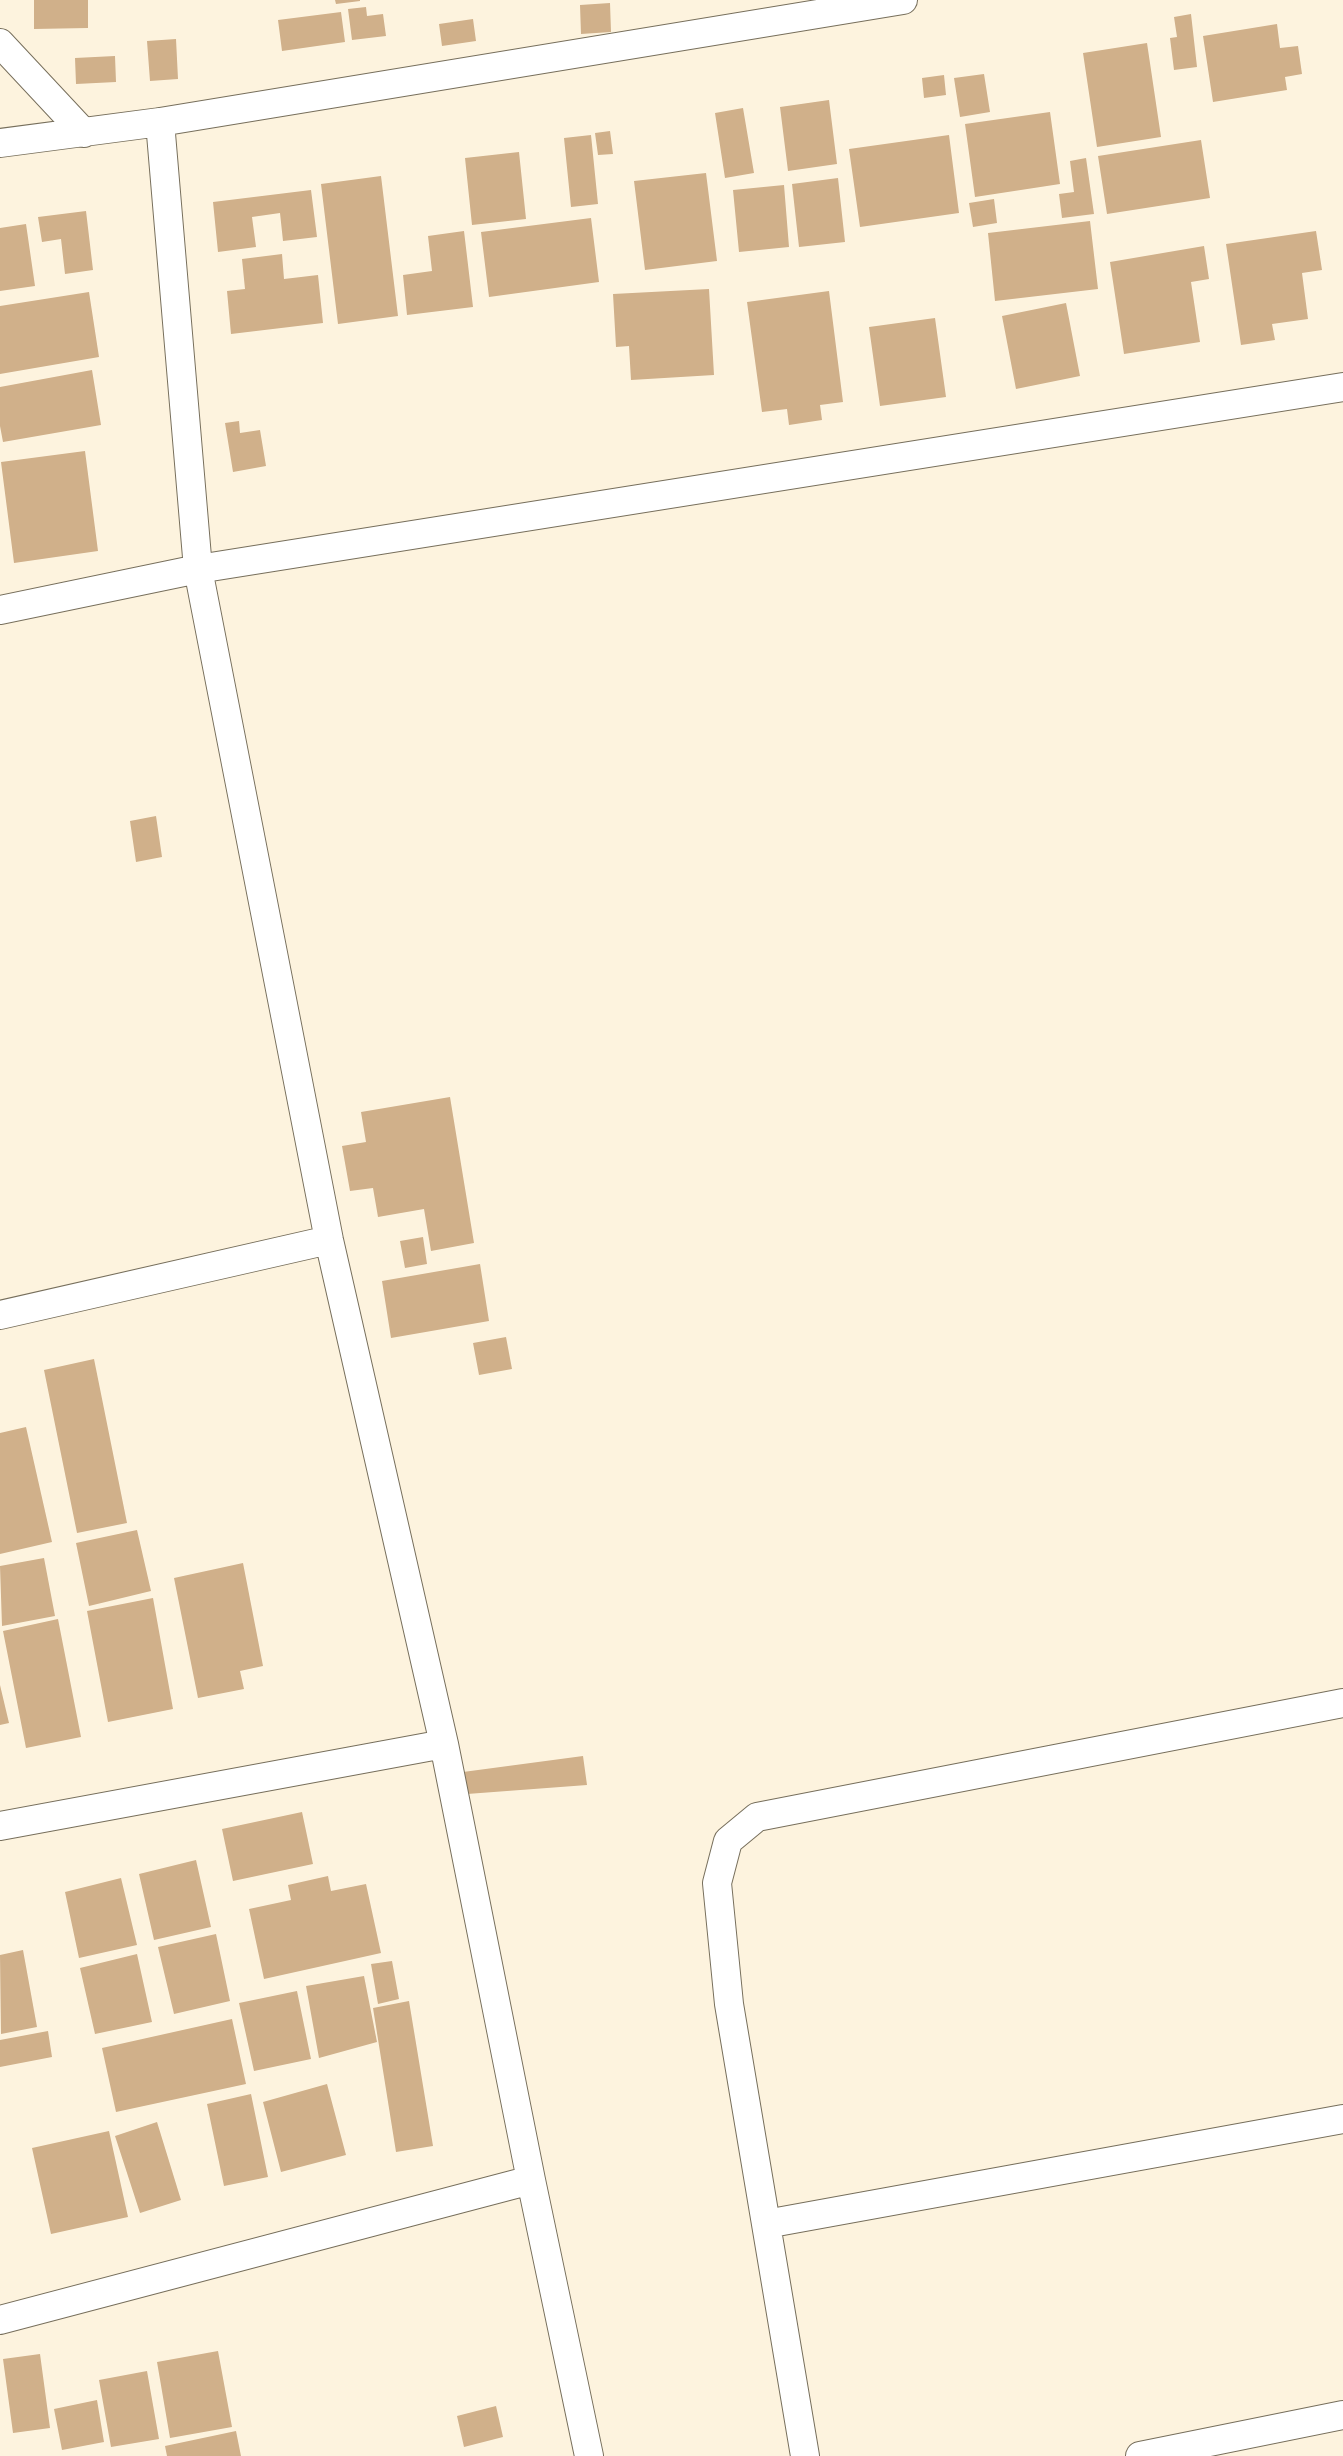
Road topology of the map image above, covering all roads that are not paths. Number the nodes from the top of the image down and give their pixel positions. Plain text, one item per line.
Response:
1 (904, 0) edge
2 (0, 43) edge
3 (160, 122) junction
4 (84, 133) junction
5 (0, 143) edge
6 (1343, 387) edge
7 (198, 569) junction
8 (0, 610) edge
9 (329, 1240) junction
10 (0, 1316) edge
11 (1343, 1703) edge
12 (444, 1744) junction
13 (0, 1826) edge
14 (1343, 2119) edge
15 (531, 2180) junction
16 (766, 2224) junction
17 (0, 2320) edge
18 (1343, 2415) edge
19 (589, 2456) edge
20 (805, 2456) edge
21 (1140, 2456) edge

1 - 3 street
2 - 4 street
3 - 4 street
3 - 7 street
4 - 5 street
6 - 7 street
7 - 8 street
7 - 9 street
9 - 10 street
9 - 12 street
11 - 16 street
12 - 13 street
12 - 15 street
14 - 16 street
15 - 17 street
15 - 19 street
16 - 20 street
18 - 21 street

